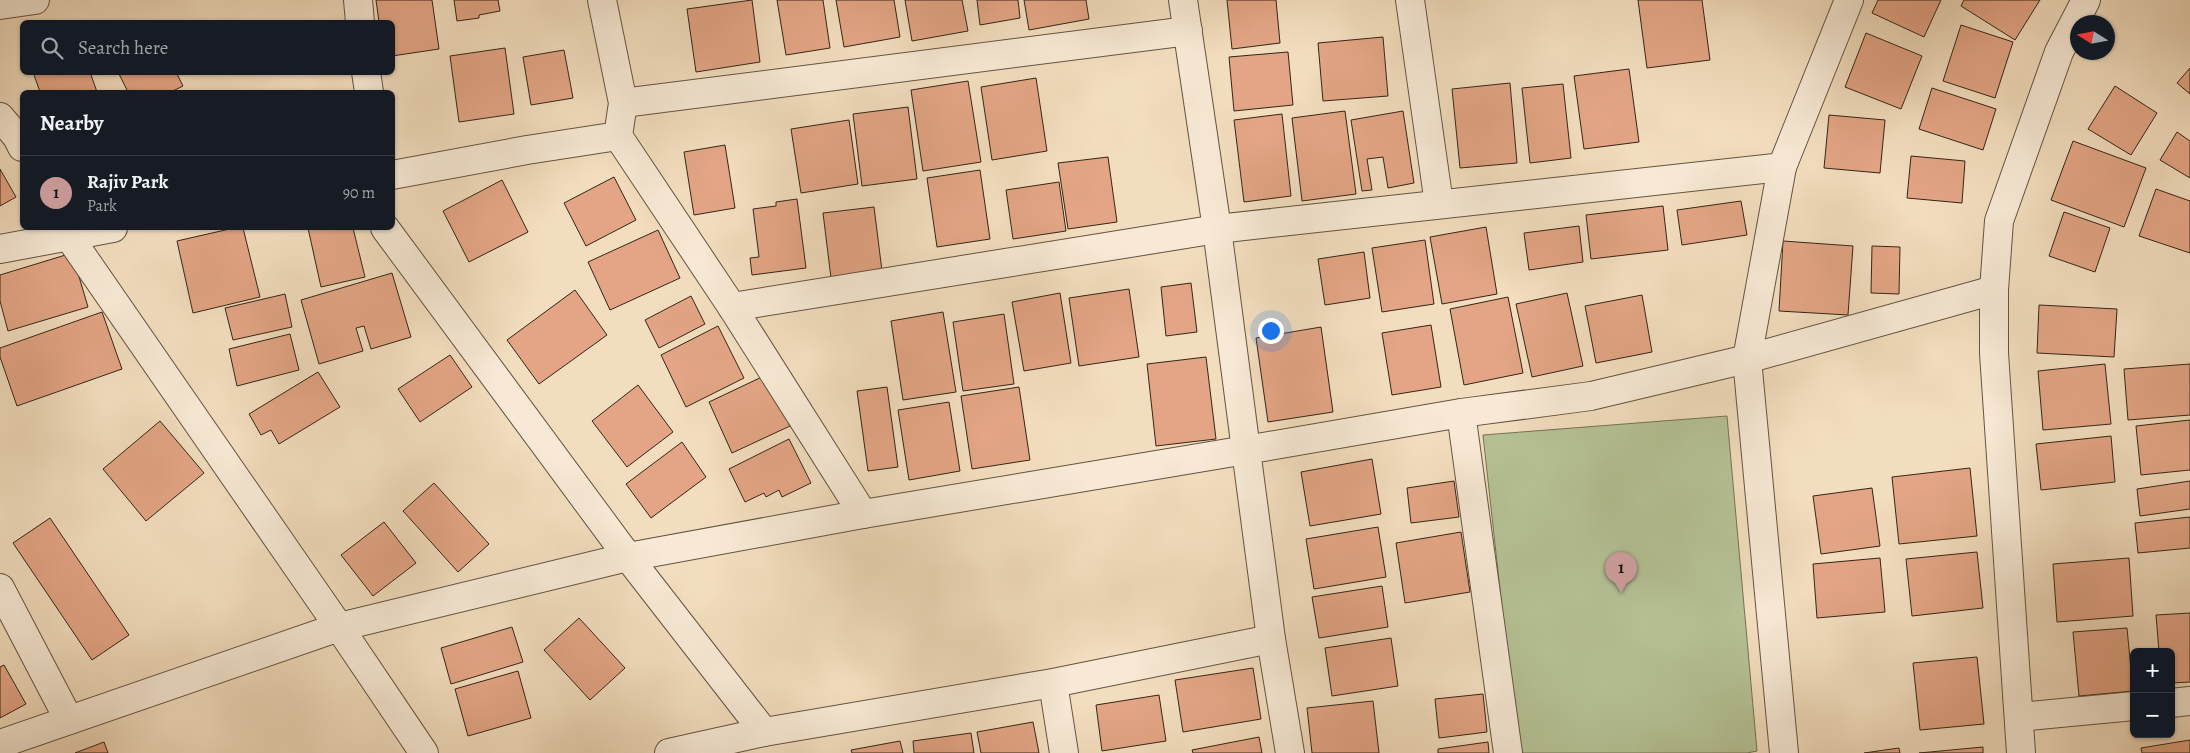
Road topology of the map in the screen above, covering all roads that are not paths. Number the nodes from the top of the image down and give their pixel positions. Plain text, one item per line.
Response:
1 (36, 0) edge
2 (358, 0) edge
3 (602, 0) edge
4 (1183, 0) edge
5 (1410, 0) edge
6 (1849, 0) edge
7 (2086, 0) edge
8 (0, 5) edge
9 (360, 20) edge
10 (1188, 31) junction
11 (366, 75) edge
12 (369, 90) edge
13 (623, 103) junction
14 (0, 117) edge
15 (618, 136) junction
16 (20, 143) edge
17 (1782, 167) junction
18 (395, 174) edge
19 (1439, 204) junction
20 (1217, 229) junction
21 (90, 230) edge
22 (386, 230) edge
23 (65, 232) edge
24 (0, 249) edge
25 (1994, 290) junction
26 (732, 307) junction
27 (1747, 359) junction
28 (1462, 414) junction
29 (1246, 450) junction
30 (863, 514) junction
31 (628, 557) junction
32 (0, 588) edge
33 (339, 627) junction
34 (1272, 639) junction
35 (1053, 683) junction
36 (2190, 701) edge
37 (2175, 703) edge
38 (2130, 706) edge
39 (2019, 717) junction
40 (69, 720) junction
41 (764, 732) junction
42 (0, 744) edge
43 (424, 753) edge
44 (669, 753) edge
45 (1064, 753) edge
46 (1290, 753) edge
47 (1508, 753) edge
48 (1784, 753) edge
49 (2021, 753) edge

1 - 8 street
2 - 9 street
3 - 13 street
4 - 10 street
5 - 19 street
6 - 17 street
7 - 25 street
10 - 13 street
10 - 20 street
11 - 12 street
13 - 15 street
14 - 16 street
15 - 18 street
15 - 26 street
17 - 19 street
17 - 27 street
19 - 20 street
20 - 26 street
20 - 29 street
21 - 23 street
22 - 31 street
23 - 24 street
23 - 33 street
25 - 27 street
25 - 39 street
26 - 30 street
27 - 28 street
27 - 48 street
28 - 29 street
28 - 47 street
29 - 30 street
29 - 34 street
30 - 31 street
31 - 33 street
31 - 41 street
32 - 40 street
33 - 40 street
33 - 43 street
34 - 35 street
34 - 46 street
35 - 41 street
35 - 45 street
36 - 37 street
38 - 39 street
39 - 49 street
40 - 42 street
41 - 44 street

